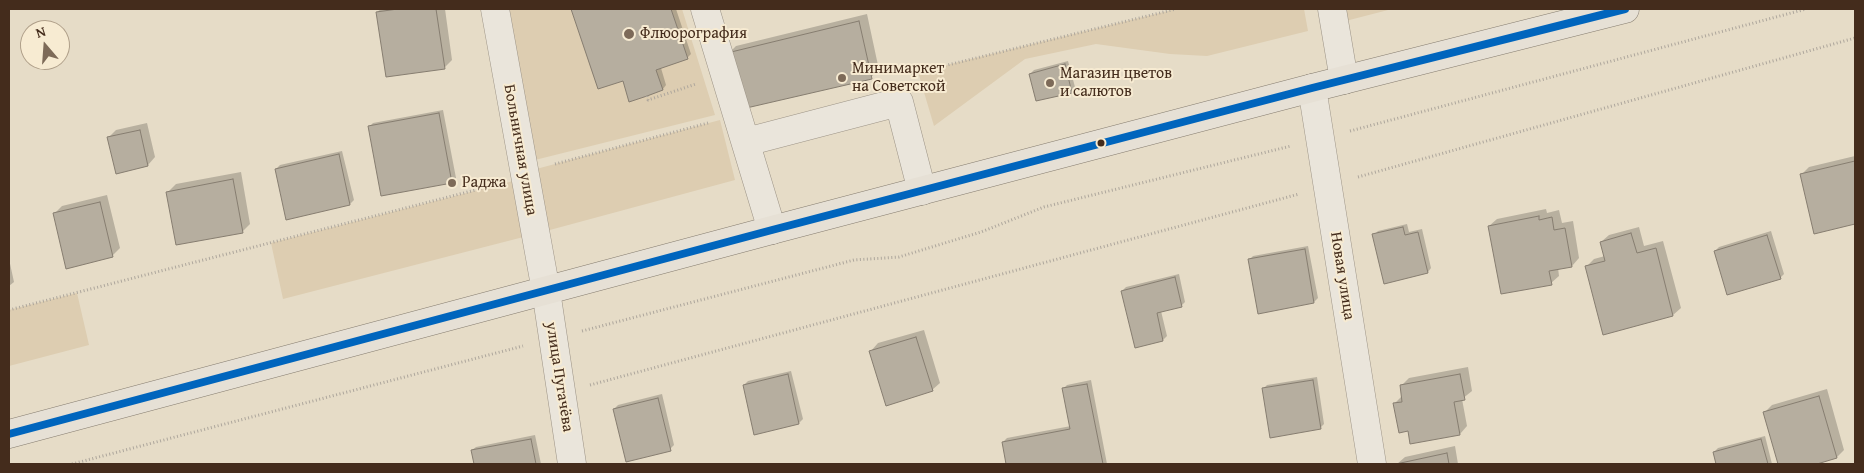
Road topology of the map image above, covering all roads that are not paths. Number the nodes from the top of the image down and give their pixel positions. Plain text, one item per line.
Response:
1 (495, 9) edge
2 (705, 9) edge
3 (1332, 9) edge
4 (1610, 11) edge
5 (1344, 80) junction
6 (1312, 88) junction
7 (746, 142) junction
8 (922, 191) junction
9 (772, 230) junction
10 (546, 291) junction
11 (9, 434) edge
12 (572, 464) edge
13 (1372, 464) edge

1 - 10 street, Больничная улица
2 - 7 street
3 - 5 street
4 - 5 main road
5 - 6 main road
6 - 8 main road
6 - 13 street, Новая улица
7 - 8 street
7 - 9 street
8 - 9 main road
9 - 10 main road
10 - 11 main road
10 - 12 street, улица Пугачёва

